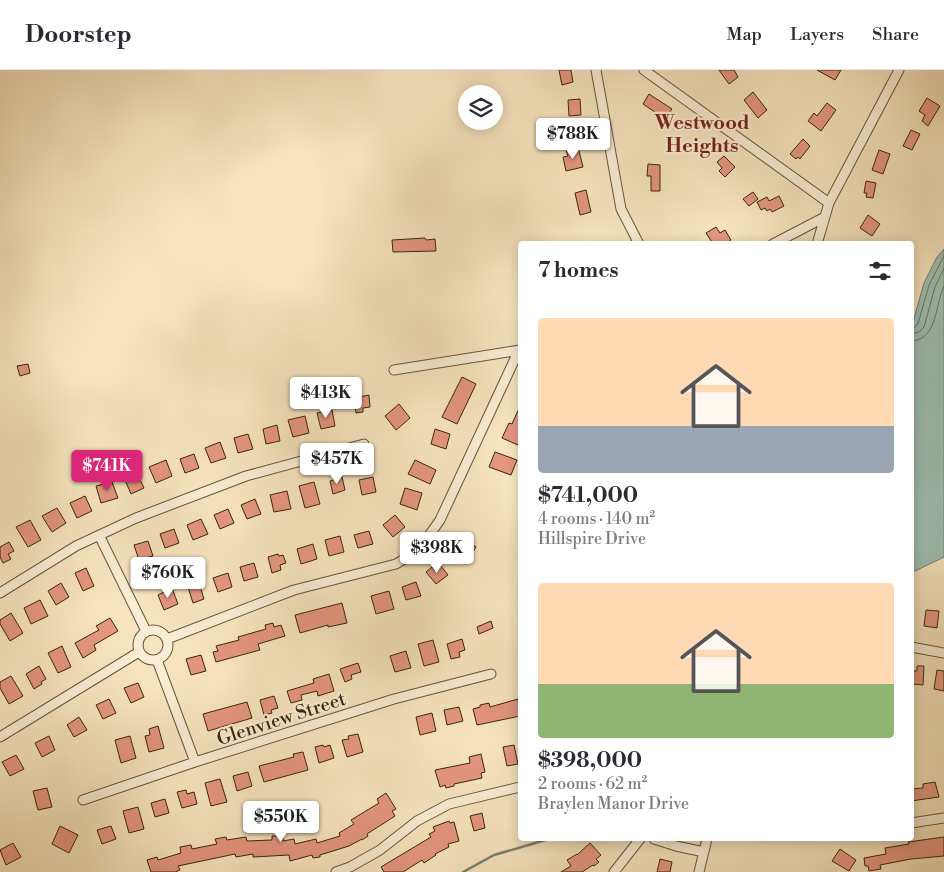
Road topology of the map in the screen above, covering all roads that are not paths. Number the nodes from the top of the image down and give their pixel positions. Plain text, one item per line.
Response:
1 (596, 70) edge
2 (644, 70) edge
3 (899, 70) edge
4 (829, 203) junction
5 (825, 217) junction
6 (636, 241) edge
7 (779, 241) edge
8 (818, 241) edge
9 (518, 350) edge
10 (518, 352) edge
11 (394, 370) dead end
12 (364, 444) dead end
13 (99, 535) junction
14 (0, 593) edge
15 (146, 632) junction
16 (167, 639) junction
17 (914, 648) edge
18 (139, 652) junction
19 (944, 653) edge
20 (157, 660) junction
21 (491, 674) dead end
22 (0, 737) edge
23 (194, 762) junction
24 (518, 787) edge
25 (83, 800) dead end
26 (944, 818) edge
27 (914, 823) edge
28 (638, 841) edge
29 (660, 841) edge
30 (707, 841) edge
31 (704, 852) junction
32 (336, 872) edge
33 (614, 872) edge
34 (699, 872) edge

1 - 6 street
2 - 4 street
3 - 4 street
4 - 5 street
5 - 7 street
5 - 8 street
9 - 11 street
10 - 16 street
12 - 13 street
13 - 14 street
13 - 15 street
15 - 16 street
15 - 18 street
16 - 20 street
17 - 19 street
18 - 20 street
18 - 22 street
20 - 23 street
21 - 23 street, Glenview Street
23 - 25 street, Glenview Street
24 - 32 street
26 - 27 street
28 - 33 street
29 - 31 street
30 - 31 street
31 - 34 street

